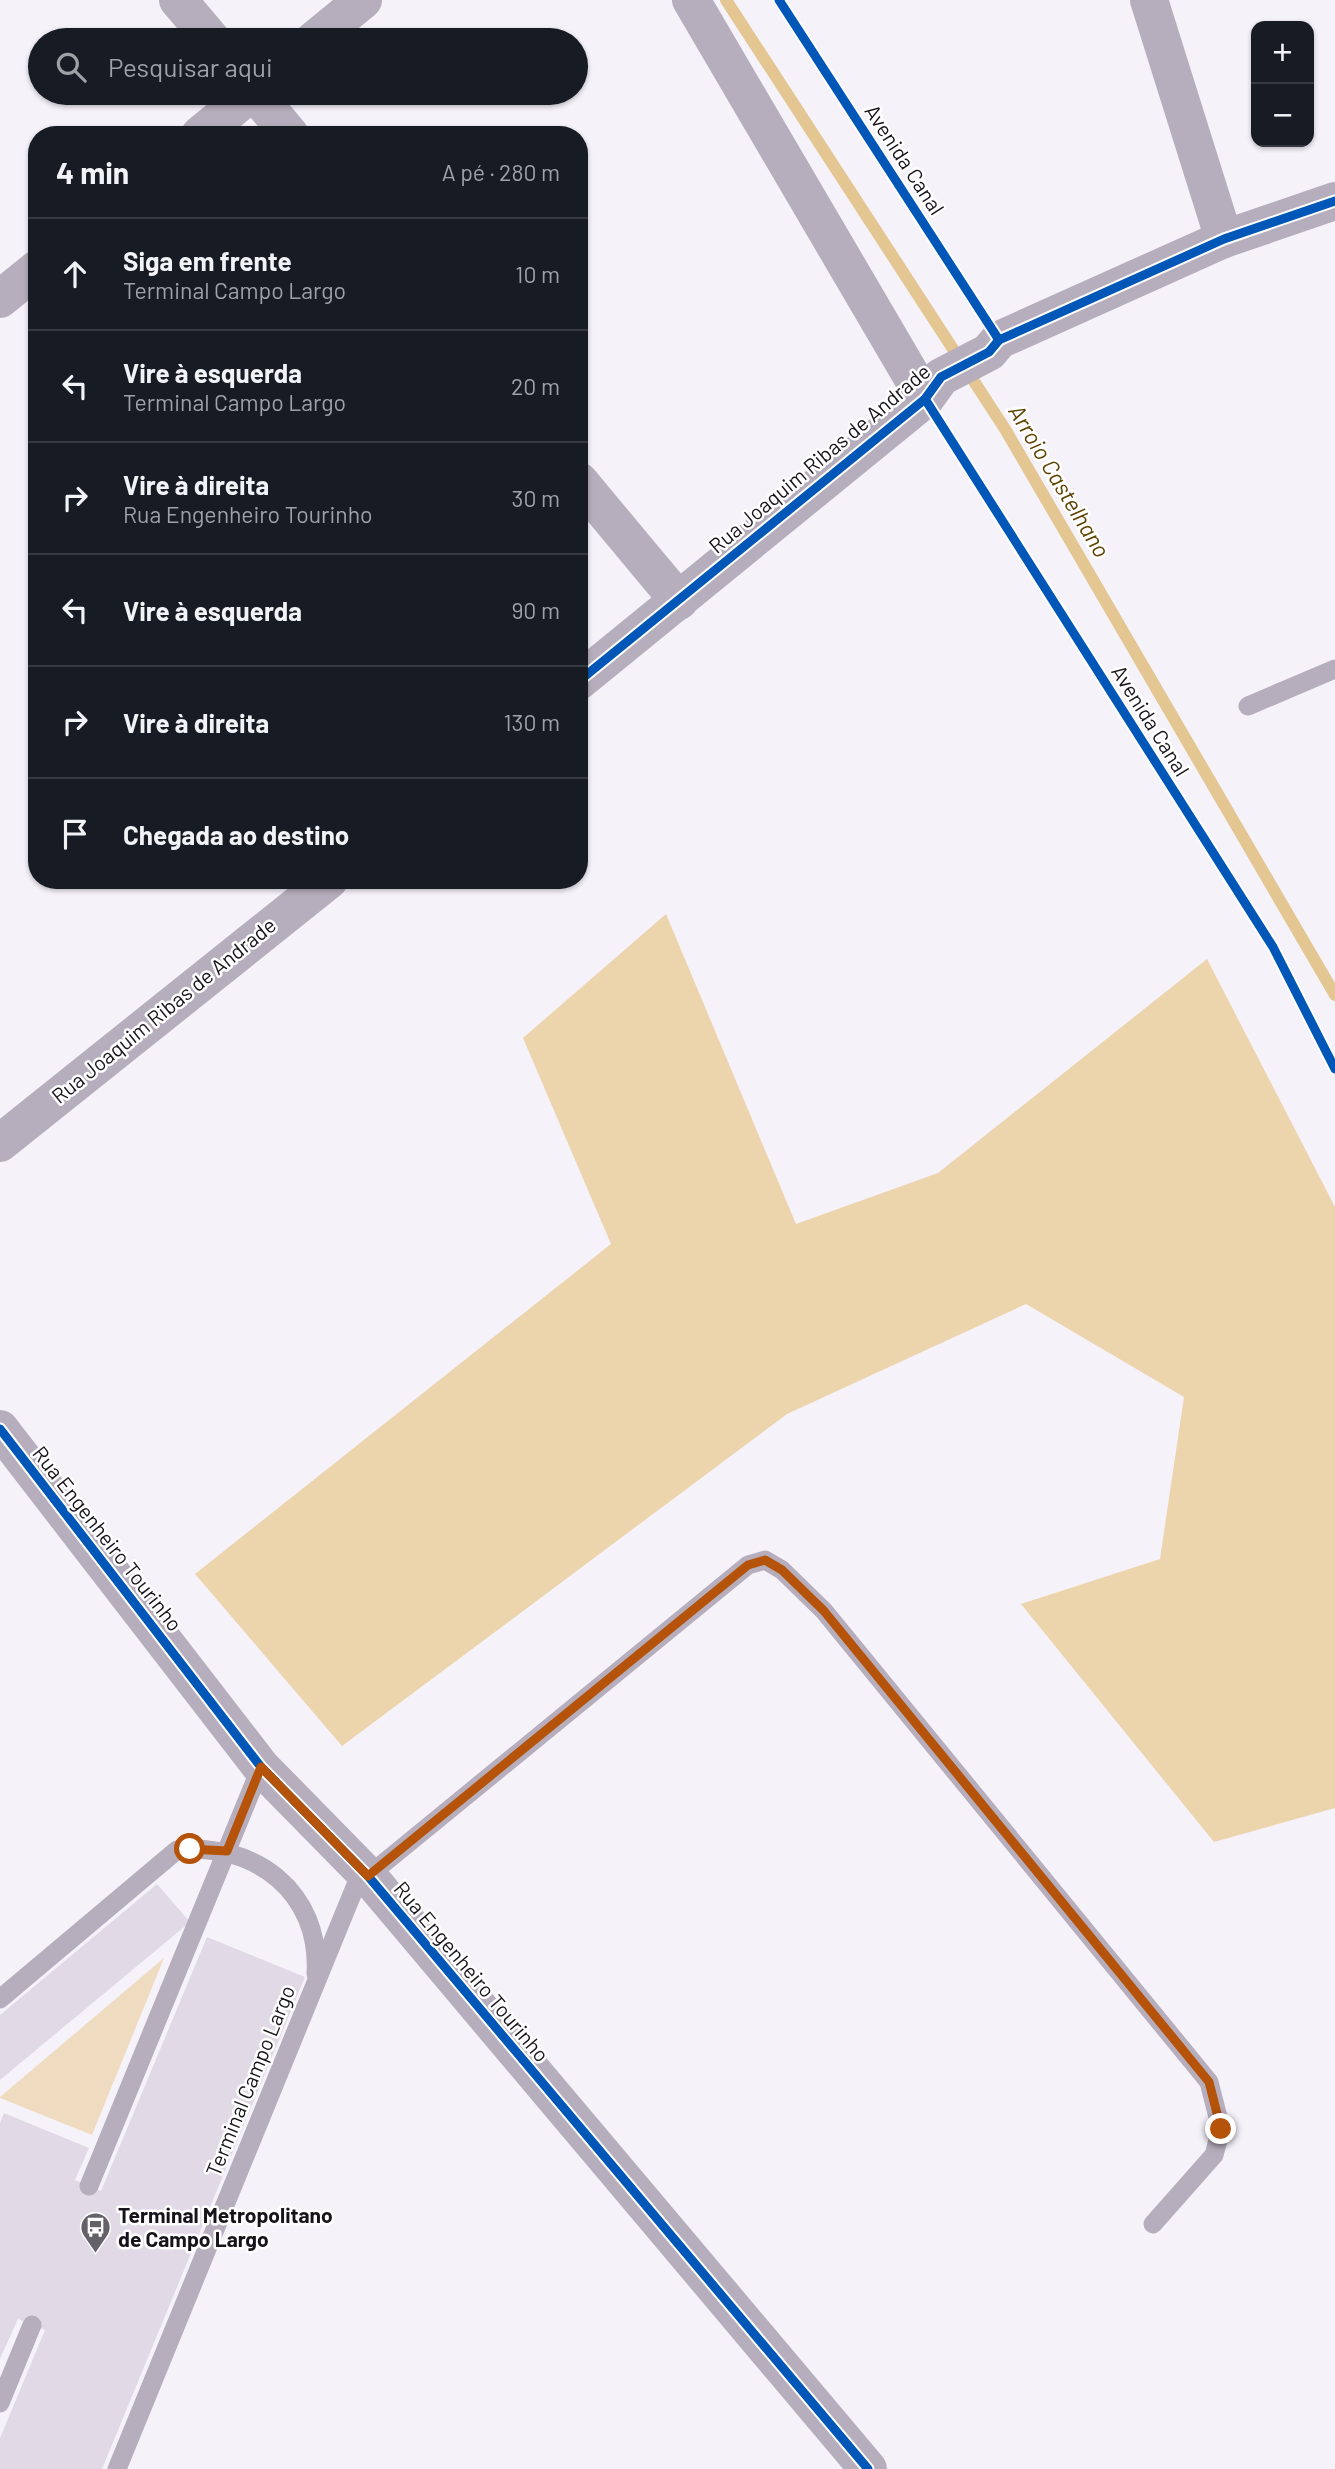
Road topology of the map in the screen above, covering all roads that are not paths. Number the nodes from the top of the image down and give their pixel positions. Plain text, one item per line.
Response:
1 (178, 0) edge
2 (363, 0) edge
3 (691, 0) edge
4 (1149, 0) edge
5 (202, 28) edge
6 (329, 28) edge
7 (238, 105) edge
8 (264, 105) edge
9 (211, 126) edge
10 (282, 126) edge
11 (1335, 201) edge
12 (1224, 239) junction
13 (28, 276) edge
14 (0, 299) edge
15 (933, 388) junction
16 (588, 492) edge
17 (679, 601) junction
18 (1335, 669) edge
19 (588, 674) edge
20 (1248, 706) dead end
21 (318, 889) edge
22 (0, 1143) edge
23 (0, 1429) edge
24 (261, 1767) junction
25 (227, 1851) junction
26 (365, 1873) junction
27 (316, 1982) junction
28 (0, 1999) edge
29 (89, 2186) dead end
30 (1153, 2224) dead end
31 (32, 2325) dead end
32 (0, 2403) edge
33 (117, 2469) edge
34 (868, 2469) edge

1 - 5 street
2 - 6 street
3 - 15 street
4 - 12 street
7 - 9 street
8 - 10 street
11 - 12 street, Rua Joaquim Ribas de Andrade
12 - 15 street, Rua Joaquim Ribas de Andrade
13 - 14 street
15 - 17 street, Rua Joaquim Ribas de Andrade
16 - 17 street
17 - 19 street, Rua Joaquim Ribas de Andrade
18 - 20 lane
21 - 22 street, Rua Joaquim Ribas de Andrade
23 - 24 street, Rua Engenheiro Tourinho
24 - 25 lane
24 - 26 street, Rua Engenheiro Tourinho
25 - 27 lane, Terminal Campo Largo
25 - 28 lane, Terminal Campo Largo
25 - 29 lane
26 - 27 lane, Terminal Campo Largo
26 - 30 lane
26 - 34 street, Rua Engenheiro Tourinho
27 - 33 lane, Terminal Campo Largo
31 - 32 lane

